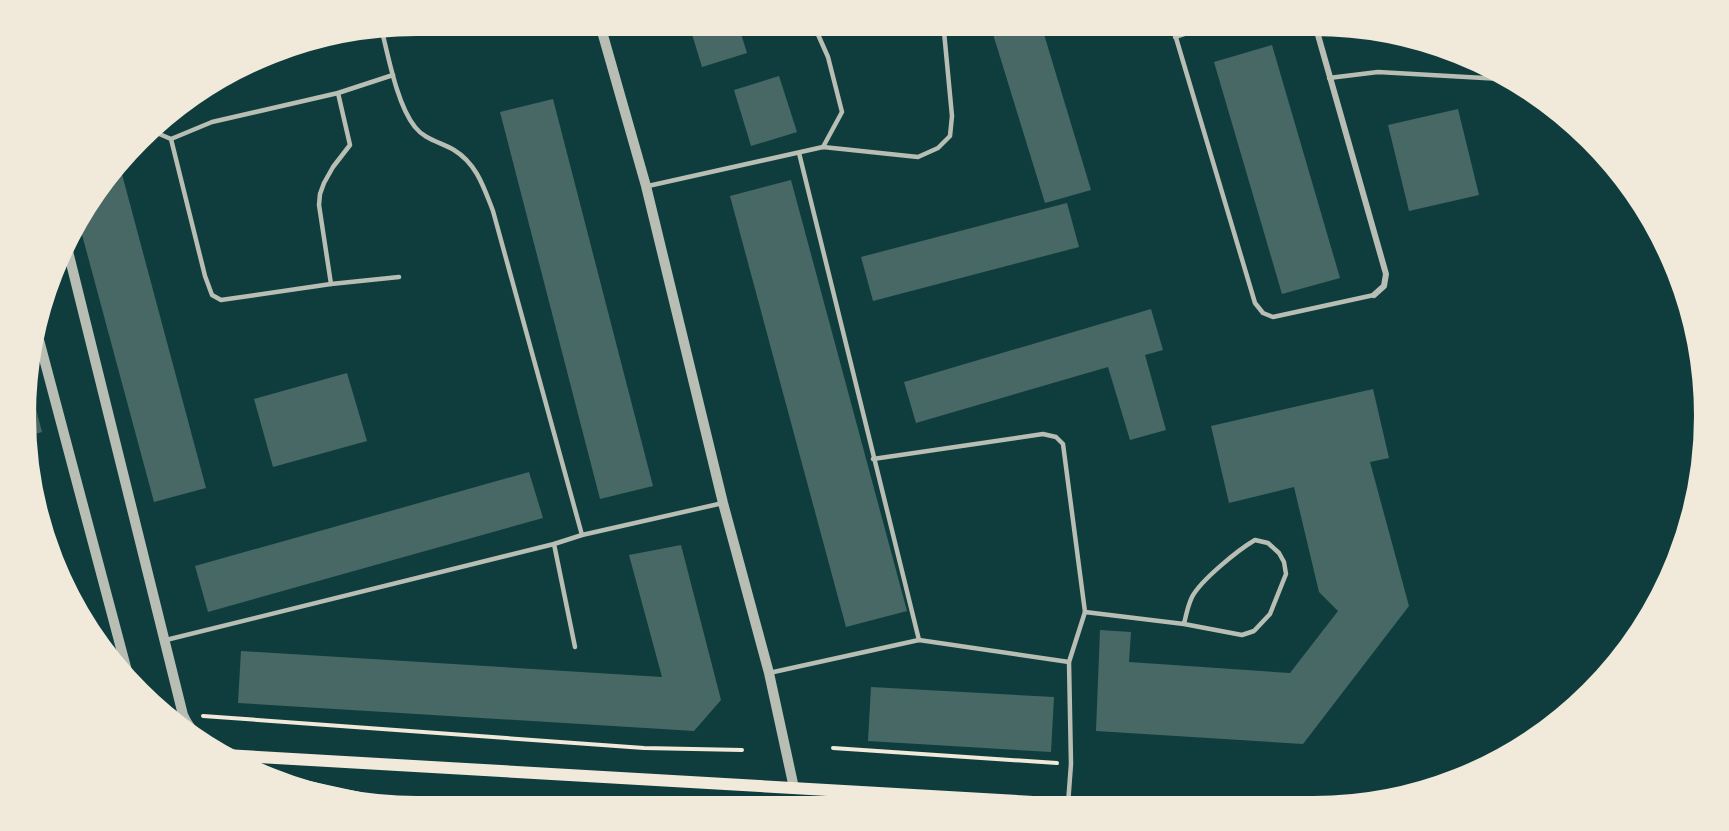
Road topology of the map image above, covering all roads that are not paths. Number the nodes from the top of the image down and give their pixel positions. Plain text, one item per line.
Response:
1 (602, 32) edge
2 (817, 32) edge
3 (944, 32) edge
4 (1174, 32) edge
5 (1190, 32) edge
6 (1317, 32) edge
7 (382, 33) edge
8 (1175, 37) junction
9 (393, 75) junction
10 (1329, 78) junction
11 (1498, 79) edge
12 (338, 93) junction
13 (156, 133) edge
14 (171, 139) junction
15 (823, 147) junction
16 (799, 153) junction
17 (646, 186) junction
18 (68, 252) edge
19 (399, 277) dead end
20 (330, 284) junction
21 (1374, 295) joint
22 (39, 340) edge
23 (873, 459) junction
24 (723, 503) junction
25 (582, 535) junction
26 (554, 544) junction
27 (1085, 612) junction
28 (1184, 624) junction
29 (166, 640) junction
30 (919, 640) junction
31 (574, 647) dead end
32 (1069, 662) junction
33 (126, 668) edge
34 (769, 673) junction
35 (187, 724) edge
36 (239, 756) edge
37 (794, 788) junction
38 (1000, 800) edge
39 (1068, 800) edge

1 - 17 street
2 - 15 lane
3 - 15 lane
4 - 8 lane
5 - 8 lane
6 - 10 street
7 - 9 lane
8 - 21 lane
9 - 12 lane
9 - 25 lane
10 - 11 lane
10 - 21 street
12 - 14 lane
12 - 20 lane
13 - 14 lane
14 - 20 lane
15 - 16 lane
16 - 17 lane
16 - 23 lane
17 - 24 street
18 - 29 street
19 - 20 lane
22 - 33 street
23 - 27 lane
23 - 30 lane
24 - 25 lane
24 - 34 street
25 - 26 lane
26 - 29 lane
26 - 31 lane
27 - 28 lane
27 - 32 lane
28 - 28 lane
29 - 35 street
30 - 32 lane
30 - 34 lane
32 - 39 lane
34 - 37 street
36 - 37 main road
37 - 38 main road

